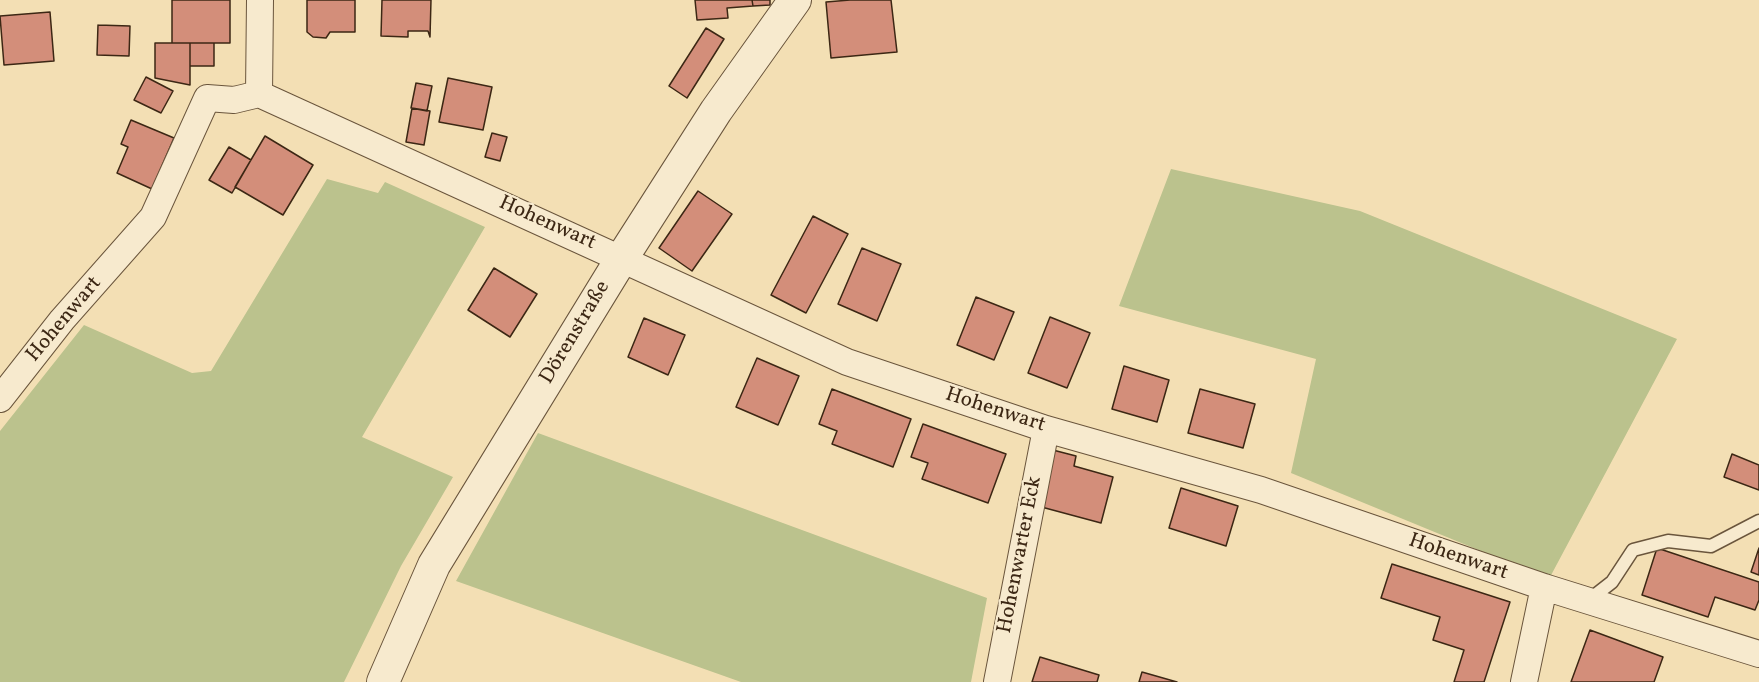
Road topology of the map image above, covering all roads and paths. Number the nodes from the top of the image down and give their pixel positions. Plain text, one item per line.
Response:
1 (260, 0) edge
2 (795, 0) edge
3 (259, 94) junction
4 (622, 258) junction
5 (0, 399) edge
6 (1046, 429) junction
7 (1759, 521) edge
8 (1544, 587) junction
9 (1588, 600) junction
10 (1759, 654) edge
11 (383, 682) edge
12 (997, 682) edge
13 (1524, 682) edge

1 - 3 street
2 - 4 street, Dörenstraße
3 - 4 street, Hohenwart
3 - 5 street, Hohenwart
4 - 6 street, Hohenwart
4 - 11 street, Dörenstraße
6 - 8 street, Hohenwart
6 - 12 street, Hohenwarter Eck
7 - 9 lane
8 - 9 street, Hohenwart
8 - 13 street
9 - 10 street, Hohenwart

